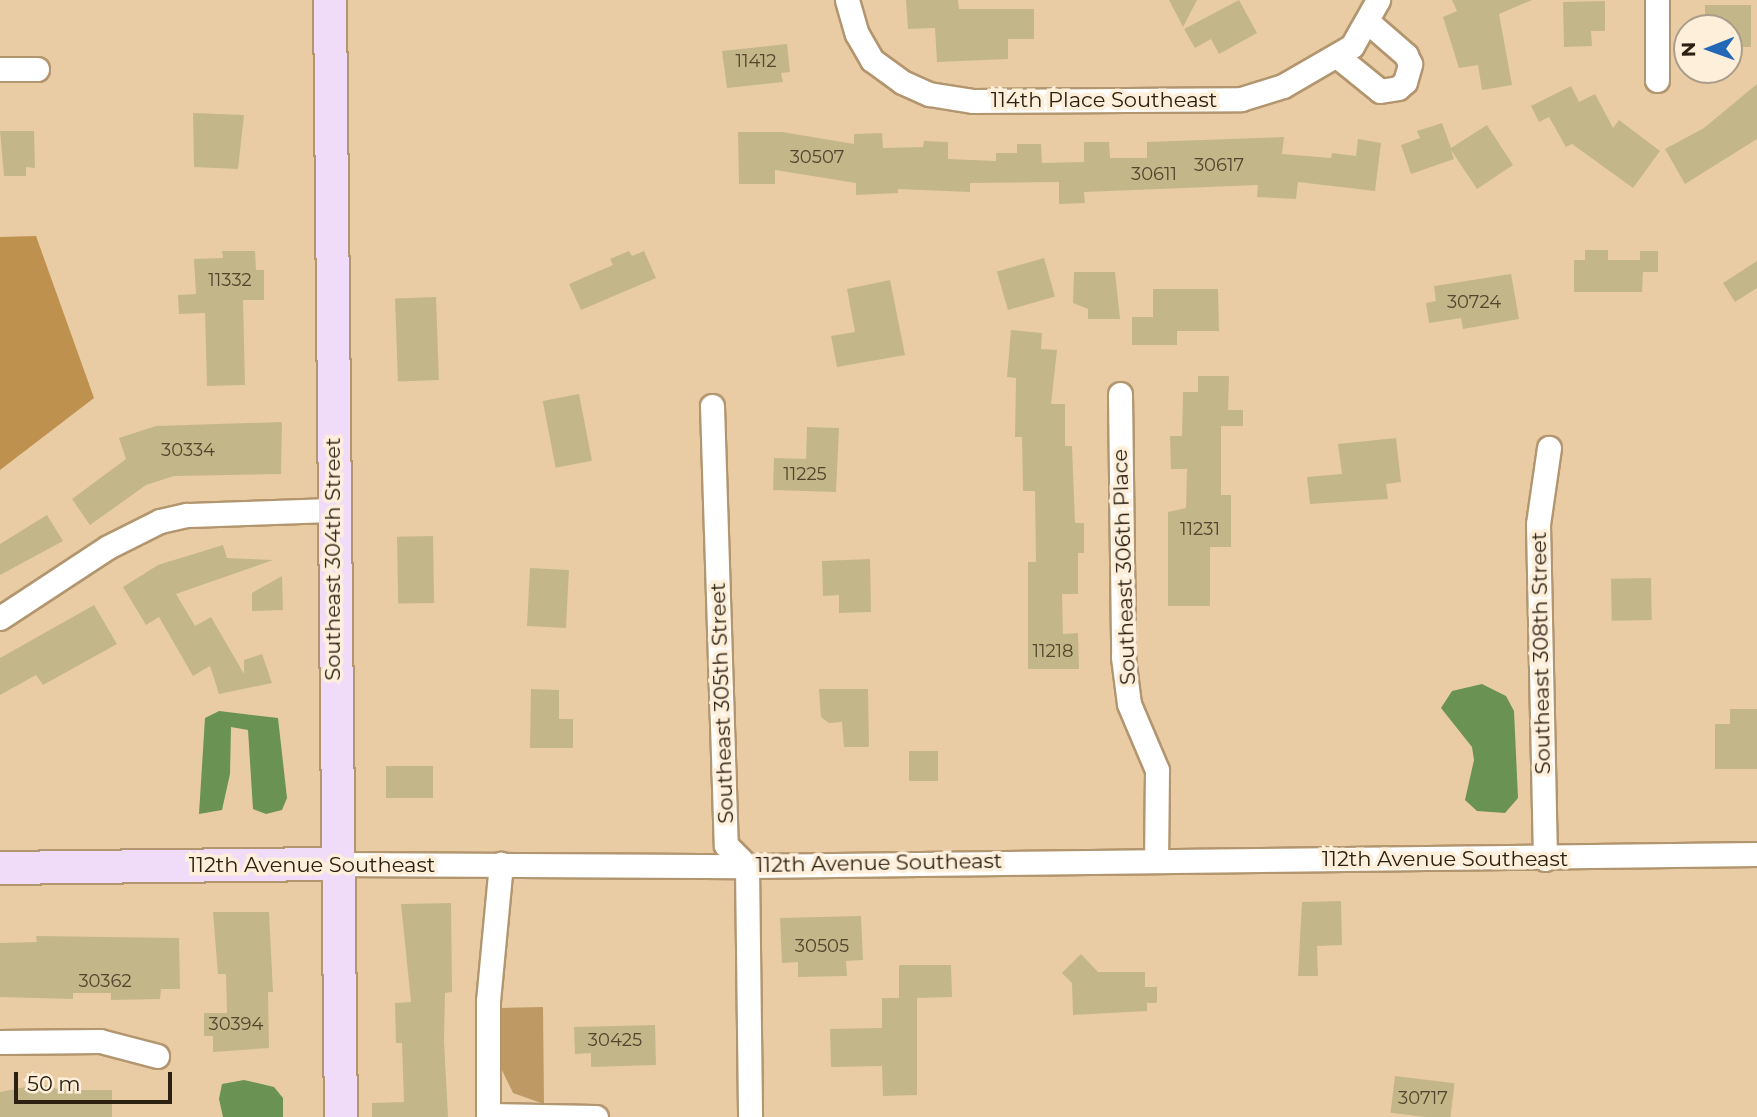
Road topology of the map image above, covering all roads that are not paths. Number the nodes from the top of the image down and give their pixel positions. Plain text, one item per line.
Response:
1 (330, 0) edge
2 (848, 0) edge
3 (1378, 0) edge
4 (1657, 0) edge
5 (1368, 22) junction
6 (1344, 51) junction
7 (0, 69) edge
8 (37, 69) dead end
9 (1657, 79) dead end
10 (1120, 394) dead end
11 (712, 406) dead end
12 (1549, 448) dead end
13 (333, 510) junction
14 (0, 618) edge
15 (1757, 854) edge
16 (1156, 859) junction
17 (1545, 859) junction
18 (336, 864) junction
19 (501, 864) junction
20 (747, 866) junction
21 (0, 868) edge
22 (0, 1042) edge
23 (157, 1056) dead end
24 (488, 1116) edge
25 (341, 1117) edge
26 (596, 1117) edge
27 (750, 1117) edge

1 - 13 street, Southeast 304th Street
2 - 6 street, 114th Place Southeast
3 - 5 street
4 - 9 street
5 - 6 street
5 - 6 street
7 - 8 street
10 - 16 street, Southeast 306th Place
11 - 20 street, Southeast 305th Street
12 - 17 street, Southeast 308th Street
13 - 14 street
13 - 18 street, Southeast 304th Street
15 - 17 street, 112th Avenue Southeast
16 - 17 street, 112th Avenue Southeast
16 - 20 street, 112th Avenue Southeast
18 - 19 street, 112th Avenue Southeast
18 - 21 street, 112th Avenue Southeast
18 - 25 street, Southeast 304th Street
19 - 20 street, 112th Avenue Southeast
19 - 24 street
20 - 27 street
22 - 23 street
24 - 26 street

